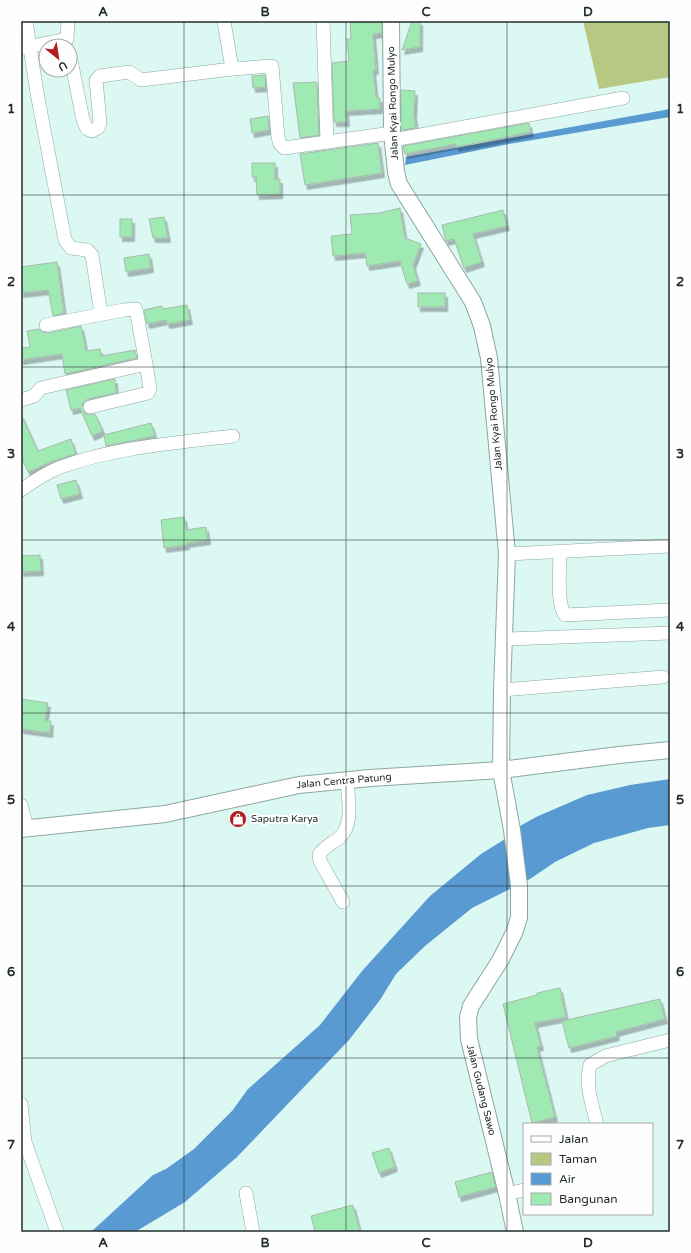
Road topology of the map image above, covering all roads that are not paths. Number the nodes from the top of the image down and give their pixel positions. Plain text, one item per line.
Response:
1 (26, 21) edge
2 (68, 21) edge
3 (224, 21) edge
4 (323, 21) edge
5 (391, 21) edge
6 (68, 38) edge
7 (38, 46) edge
8 (25, 48) edge
9 (232, 69) junction
10 (75, 78) edge
11 (623, 98) dead end
12 (392, 137) junction
13 (327, 142) junction
14 (101, 314) junction
15 (46, 325) dead end
16 (146, 364) junction
17 (21, 400) edge
18 (90, 407) dead end
19 (233, 436) dead end
20 (21, 490) edge
21 (670, 546) edge
22 (560, 552) junction
23 (507, 554) junction
24 (670, 610) edge
25 (670, 633) edge
26 (505, 639) junction
27 (663, 677) dead end
28 (502, 690) junction
29 (670, 750) edge
30 (501, 770) junction
31 (347, 780) junction
32 (21, 805) edge
33 (24, 829) edge
34 (512, 830) joint
35 (343, 902) dead end
36 (670, 1040) edge
37 (21, 1104) edge
38 (597, 1123) edge
39 (23, 1143) edge
40 (523, 1190) edge
41 (246, 1193) dead end
42 (507, 1194) junction
43 (57, 1232) edge
44 (253, 1232) edge
45 (515, 1232) edge

1 - 8 street
2 - 6 street
3 - 9 street
4 - 13 street
5 - 12 street, Jalan Kyai Rongo Mulyo
7 - 8 street
8 - 14 street
9 - 10 street
9 - 13 street
11 - 12 street
12 - 13 street
12 - 23 street, Jalan Kyai Rongo Mulyo
14 - 15 street
14 - 16 street
16 - 17 street
16 - 18 street
19 - 20 street
21 - 22 street
22 - 23 street
22 - 24 street
23 - 26 street, Jalan Kyai Rongo Mulyo
25 - 26 street
26 - 28 street, Jalan Kyai Rongo Mulyo
27 - 28 street
28 - 30 street, Jalan Kyai Rongo Mulyo
29 - 30 street, Jalan Centra Patung
30 - 31 street, Jalan Centra Patung
30 - 34 street, Jalan Kyai Rongo Mulyo
31 - 33 street, Jalan Centra Patung
31 - 35 street
32 - 33 street
34 - 42 street, Jalan Gudang Sawo
36 - 38 street
37 - 39 street
39 - 43 street
40 - 42 street
41 - 44 street
42 - 45 street, Jalan Gudang Sawo

